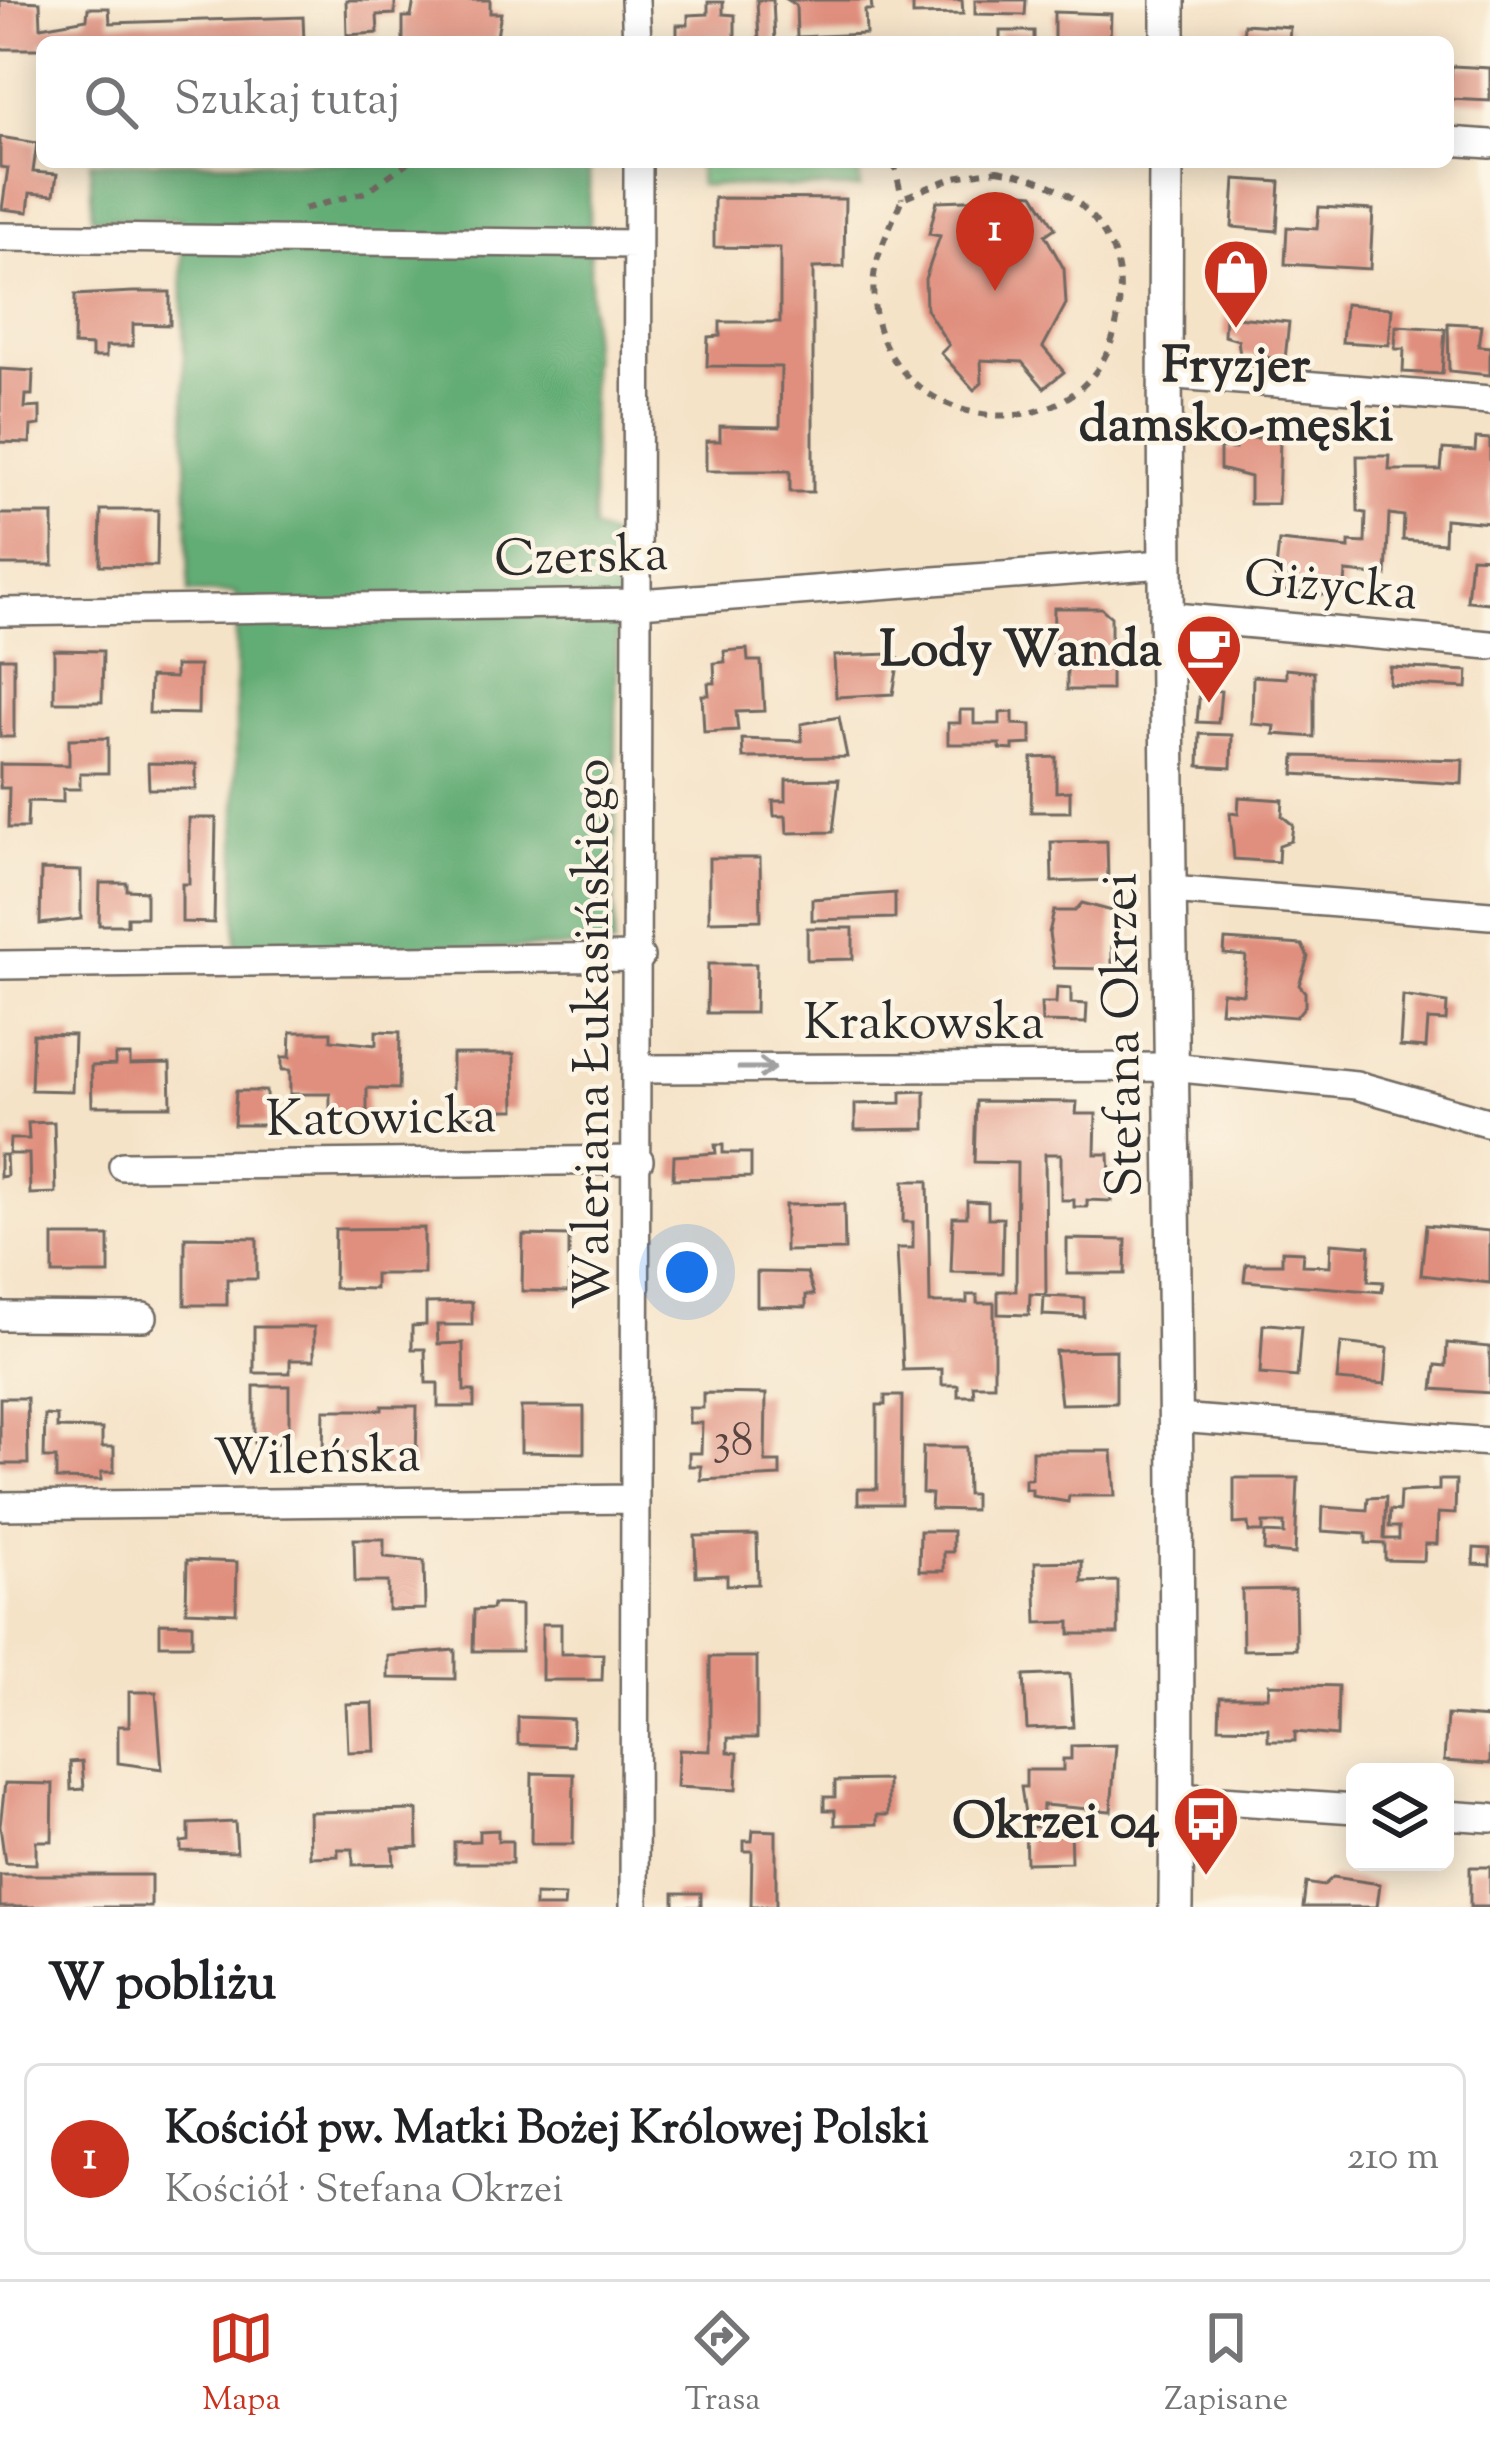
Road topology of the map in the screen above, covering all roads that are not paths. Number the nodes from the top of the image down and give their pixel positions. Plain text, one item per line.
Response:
1 (635, 0) edge
2 (1168, 0) edge
3 (637, 36) edge
4 (1168, 36) edge
5 (1454, 141) edge
6 (1490, 144) edge
7 (638, 168) edge
8 (1166, 168) edge
9 (0, 237) edge
10 (637, 244) junction
11 (1165, 374) junction
12 (1490, 400) edge
13 (1163, 564) junction
14 (639, 603) junction
15 (0, 612) edge
16 (1162, 616) junction
17 (1490, 645) edge
18 (1170, 890) junction
19 (1490, 915) edge
20 (640, 957) junction
21 (0, 965) edge
22 (1169, 1067) junction
23 (640, 1069) junction
24 (1490, 1123) edge
25 (639, 1160) junction
26 (123, 1166) dead end
27 (0, 1316) edge
28 (143, 1317) dead end
29 (1178, 1418) junction
30 (1490, 1442) edge
31 (635, 1499) junction
32 (0, 1506) edge
33 (1177, 1797) junction
34 (1346, 1808) edge
35 (1454, 1816) edge
36 (1490, 1818) edge
37 (634, 1907) edge
38 (1176, 1907) edge

1 - 3 street
2 - 4 street
5 - 6 street
7 - 10 street, Waleriana Łukasińskiego
8 - 11 street, Stefana Okrzei
9 - 10 street
10 - 14 street, Waleriana Łukasińskiego
11 - 12 street
11 - 13 street, Stefana Okrzei
13 - 14 street, Czerska
13 - 16 street, Stefana Okrzei
14 - 15 street, Czerska
14 - 20 street, Waleriana Łukasińskiego
16 - 17 street, Giżycka
16 - 18 street, Stefana Okrzei
18 - 19 street
18 - 22 street, Stefana Okrzei
20 - 21 street
20 - 23 street, Waleriana Łukasińskiego
23 -> 22 street, Krakowska
22 - 24 street, Krakowska
22 - 29 street, Stefana Okrzei
23 - 25 street, Waleriana Łukasińskiego
25 - 26 street, Katowicka
25 - 31 street, Waleriana Łukasińskiego
27 - 28 street
29 - 30 street
29 - 33 street, Stefana Okrzei
31 - 32 street, Wileńska
31 - 37 street, Waleriana Łukasińskiego
33 - 34 street
33 - 38 street, Stefana Okrzei
35 - 36 street

